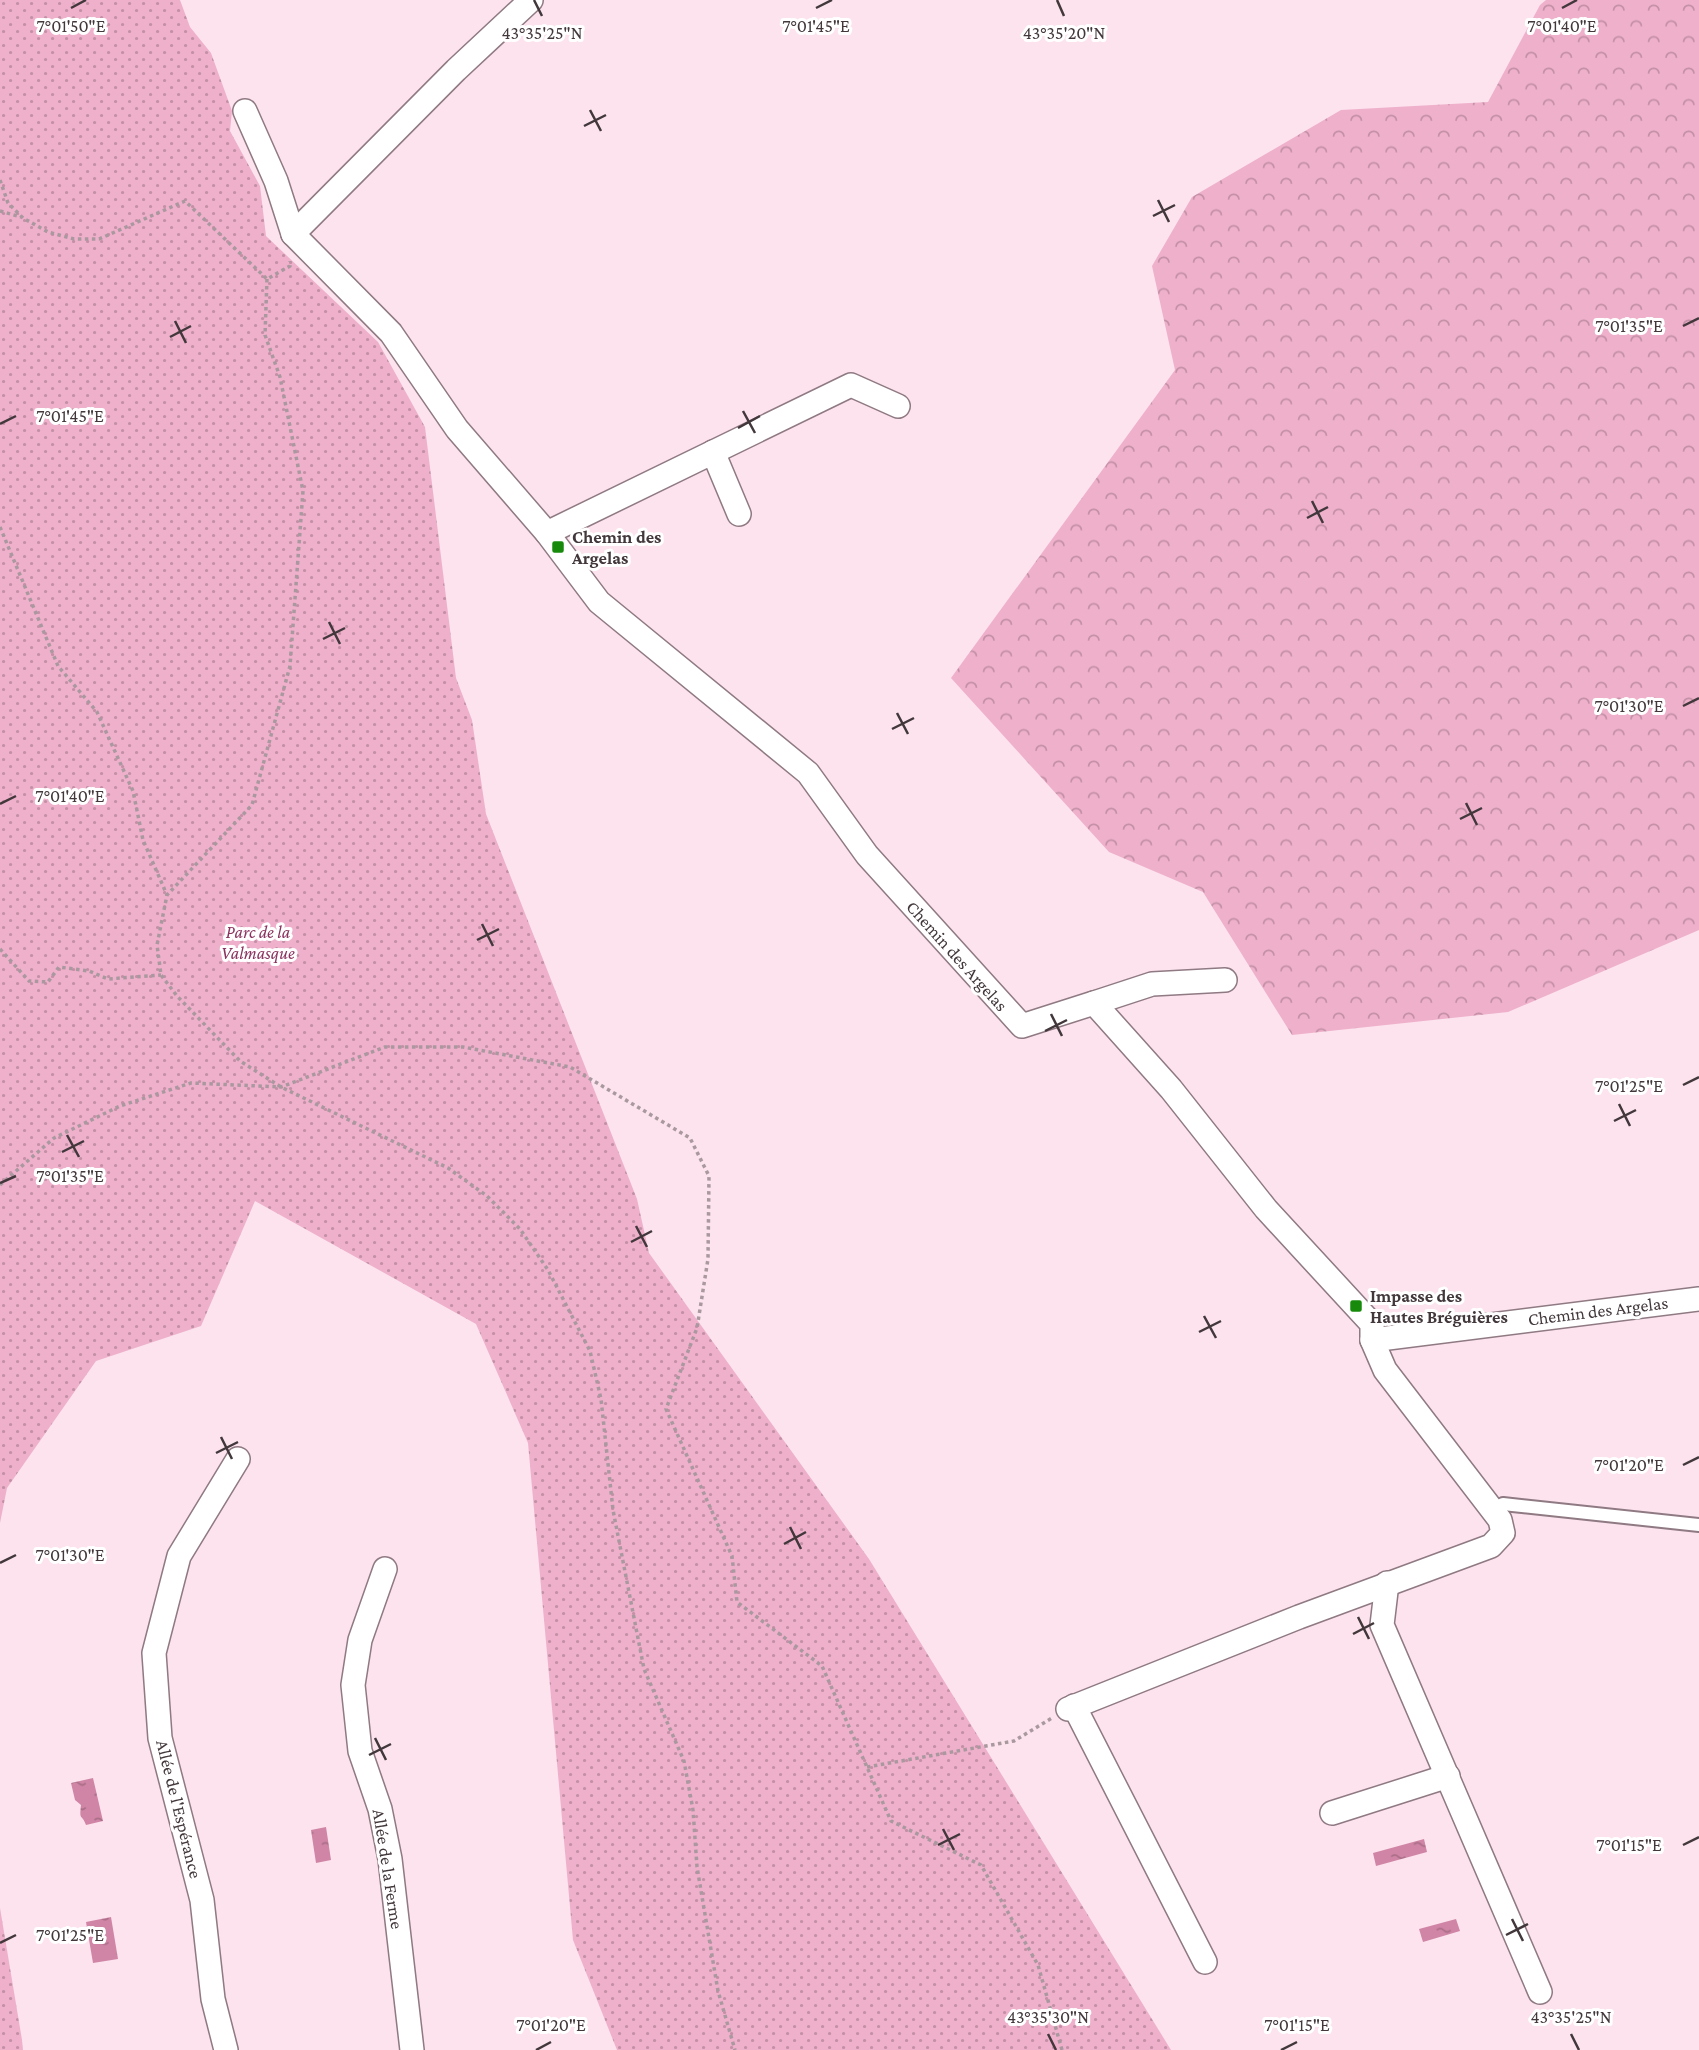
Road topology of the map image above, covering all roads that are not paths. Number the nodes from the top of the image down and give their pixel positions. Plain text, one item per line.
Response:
1 (531, 0) edge
2 (245, 111) dead end
3 (293, 234) junction
4 (898, 406) dead end
5 (713, 452) junction
6 (739, 514) dead end
7 (547, 533) junction
8 (1224, 980) dead end
9 (1094, 1003) junction
10 (1699, 1299) edge
11 (1372, 1340) junction
12 (238, 1459) dead end
13 (1493, 1510) junction
14 (1699, 1525) edge
15 (385, 1569) dead end
16 (1387, 1583) junction
17 (1448, 1776) junction
18 (1332, 1813) dead end
19 (1205, 1962) dead end
20 (1540, 1992) dead end
21 (226, 2050) edge
22 (412, 2050) edge

1 - 3 street
2 - 3 street
3 - 7 street, Chemin des Argelas
4 - 5 street
5 - 6 street
5 - 7 street
7 - 9 street, Chemin des Argelas
8 - 9 street
9 - 11 street
10 - 11 street, Chemin des Argelas
11 - 13 street
12 - 21 street, Allée de l'Espérance
13 - 14 lane
13 - 16 street
15 - 22 street, Allée de la Ferme
16 - 17 street
16 - 19 street
17 - 18 street
17 - 20 street

